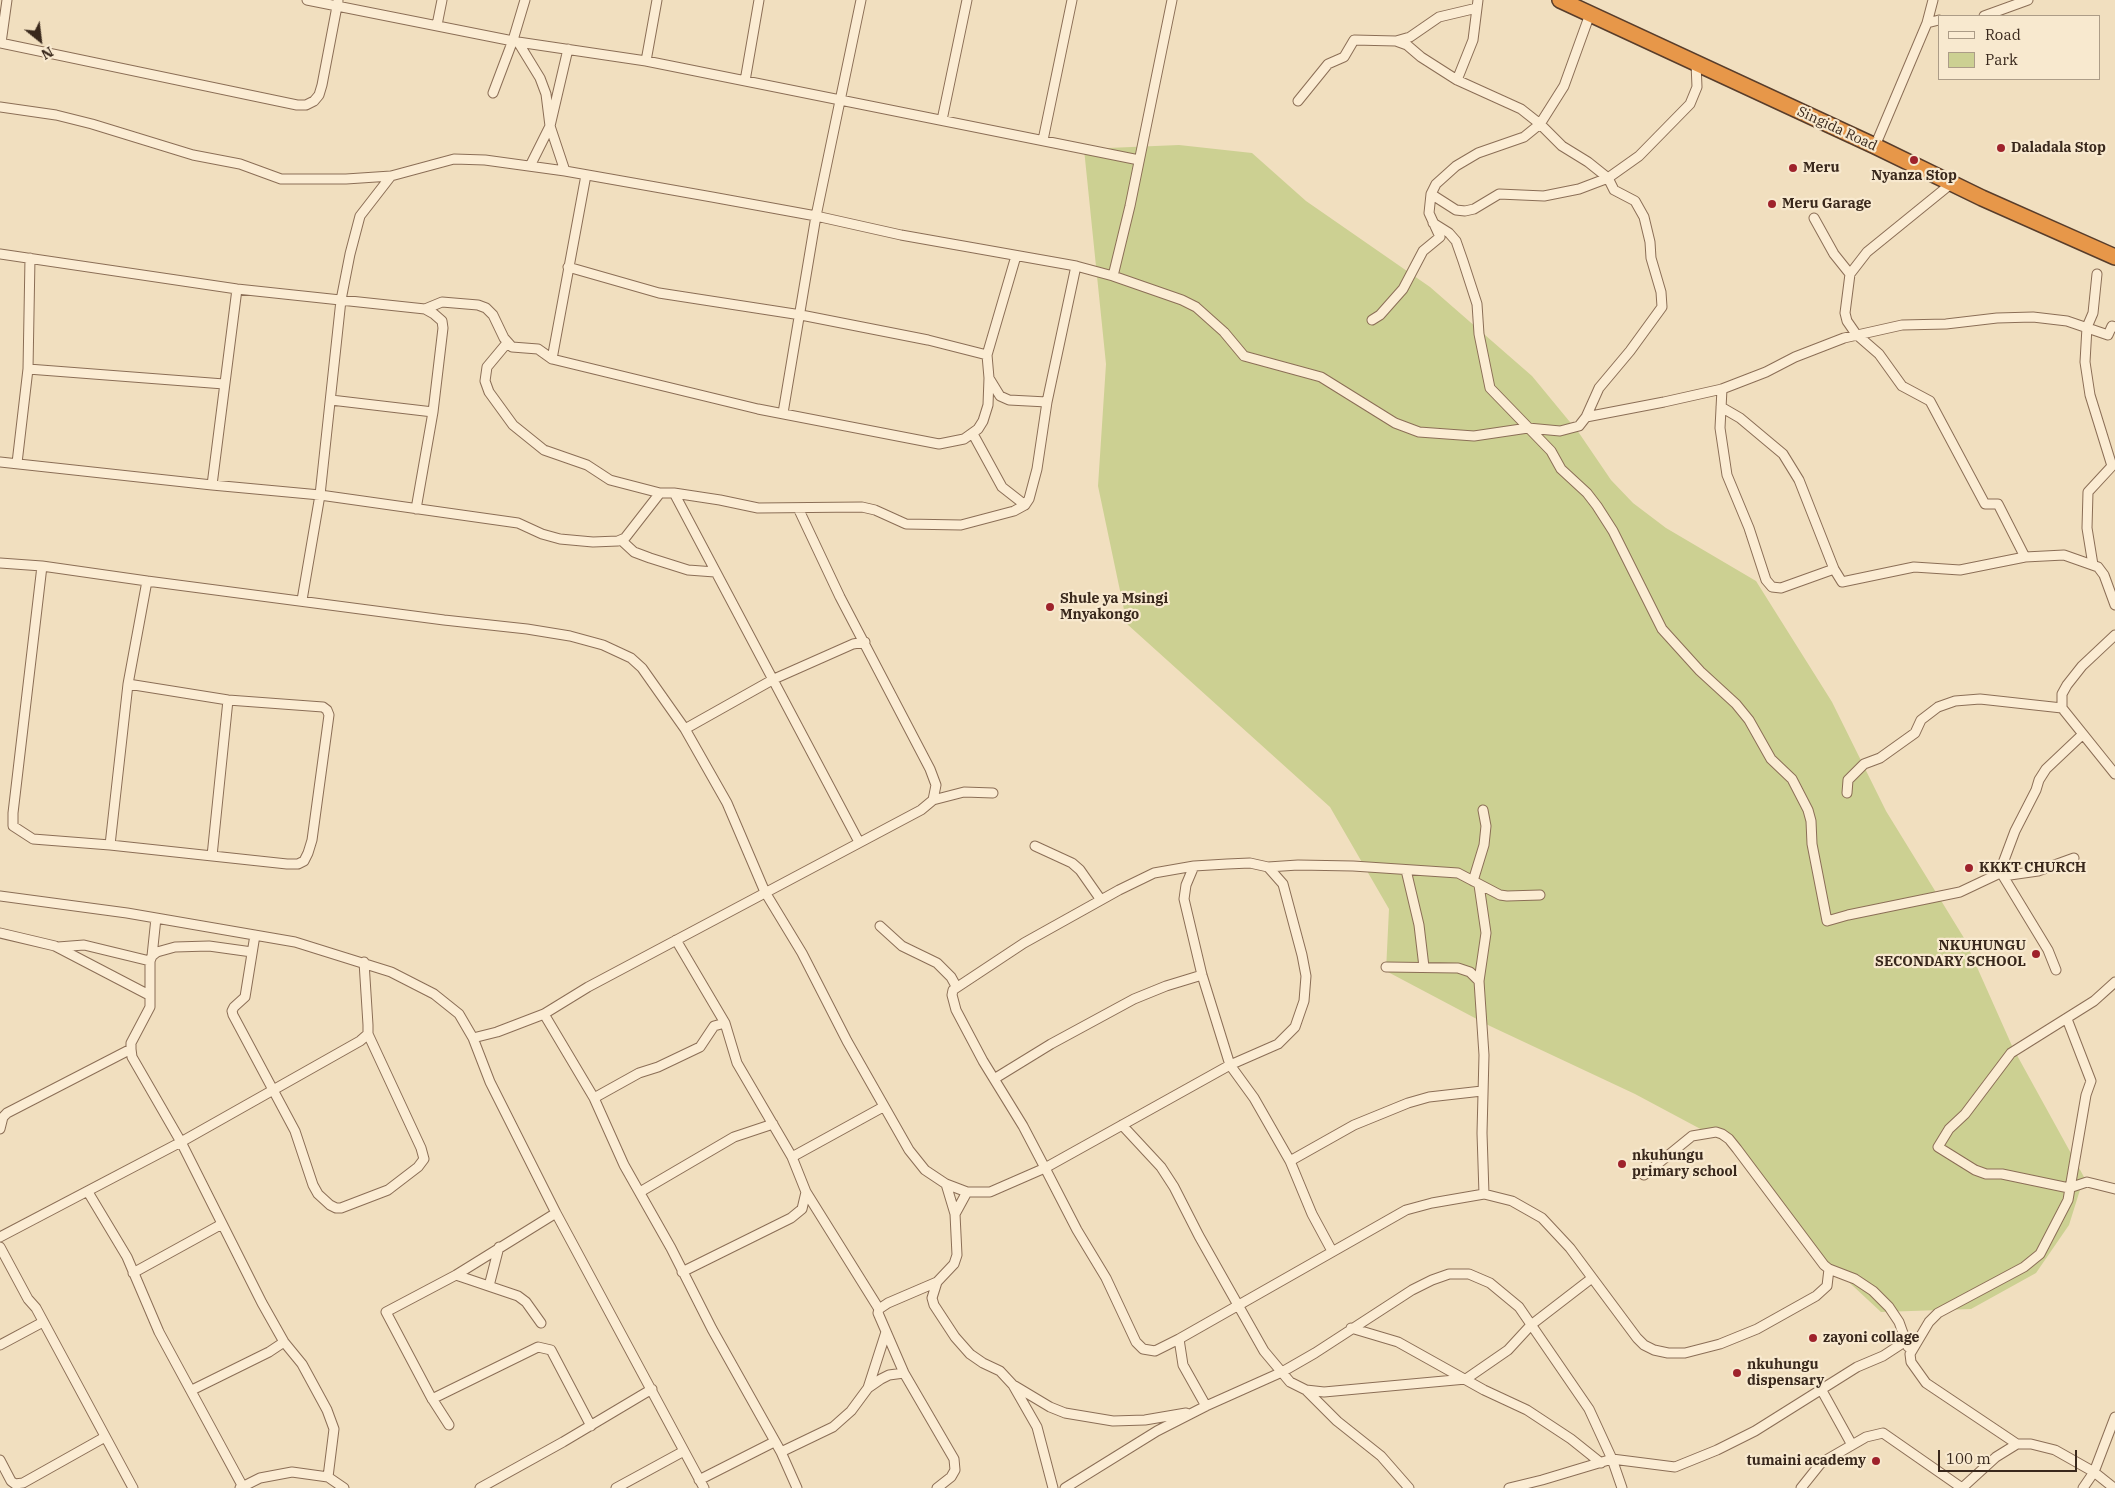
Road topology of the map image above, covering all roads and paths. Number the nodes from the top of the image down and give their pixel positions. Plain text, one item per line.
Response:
1 (7, 0) edge
2 (307, 0) edge
3 (442, 0) edge
4 (525, 0) edge
5 (658, 0) edge
6 (759, 0) edge
7 (861, 0) edge
8 (967, 0) edge
9 (1072, 0) edge
10 (1172, 0) edge
11 (1560, 0) edge
12 (1933, 0) edge
13 (2028, 0) edge
14 (338, 3) edge
15 (1478, 4) edge
16 (1590, 14) junction
17 (1987, 15) edge
18 (1938, 20) edge
19 (1926, 23) junction
20 (437, 25) junction
21 (516, 41) junction
22 (1396, 41) junction
23 (0, 43) edge
24 (568, 49) junction
25 (646, 60) junction
26 (1696, 63) junction
27 (1457, 80) junction
28 (745, 81) junction
29 (494, 93) dead end
30 (840, 99) junction
31 (1298, 101) dead end
32 (0, 107) edge
33 (942, 120) junction
34 (1540, 124) junction
35 (550, 126) junction
36 (1042, 140) junction
37 (1875, 146) junction
38 (1139, 160) junction
39 (530, 166) junction
40 (565, 171) junction
41 (391, 176) junction
42 (586, 176) junction
43 (1608, 178) junction
44 (1952, 183) junction
45 (1431, 194) junction
46 (816, 216) junction
47 (1814, 218) dead end
48 (1433, 223) junction
49 (0, 254) edge
50 (1016, 256) junction
51 (2115, 257) edge
52 (30, 258) junction
53 (1076, 266) junction
54 (568, 267) junction
55 (1850, 274) junction
56 (2097, 274) dead end
57 (1113, 276) junction
58 (237, 289) junction
59 (341, 300) junction
60 (425, 309) junction
61 (801, 315) junction
62 (1372, 320) dead end
63 (2087, 327) junction
64 (2115, 327) edge
65 (1856, 334) junction
66 (507, 343) junction
67 (987, 355) junction
68 (552, 359) junction
69 (28, 369) junction
70 (989, 378) junction
71 (224, 384) junction
72 (1722, 388) junction
73 (330, 400) junction
74 (1047, 402) junction
75 (1721, 407) junction
76 (433, 412) junction
77 (783, 413) junction
78 (1586, 417) junction
79 (1528, 428) junction
80 (973, 434) junction
81 (0, 462) edge
82 (17, 463) junction
83 (212, 485) junction
84 (660, 493) junction
85 (674, 493) junction
86 (320, 495) junction
87 (1025, 505) junction
88 (798, 508) junction
89 (416, 509) junction
90 (621, 540) junction
91 (2025, 557) junction
92 (0, 563) edge
93 (2093, 565) junction
94 (42, 566) junction
95 (1834, 569) junction
96 (715, 572) junction
97 (147, 582) junction
98 (302, 600) junction
99 (2115, 605) edge
100 (2115, 635) edge
101 (865, 642) junction
102 (774, 679) junction
103 (128, 684) junction
104 (228, 700) junction
105 (2062, 708) junction
106 (685, 729) junction
107 (2083, 734) junction
108 (2115, 774) edge
109 (993, 793) dead end
110 (1847, 793) dead end
111 (933, 800) junction
112 (1483, 810) dead end
113 (859, 842) junction
114 (110, 845) junction
115 (1036, 846) dead end
116 (212, 856) junction
117 (2074, 858) dead end
118 (1194, 866) junction
119 (1268, 867) junction
120 (1406, 870) junction
121 (2001, 873) junction
122 (1476, 883) junction
123 (765, 892) junction
124 (1540, 895) dead end
125 (0, 896) edge
126 (1100, 900) junction
127 (156, 918) junction
128 (880, 926) dead end
129 (0, 933) edge
130 (255, 935) junction
131 (676, 940) junction
132 (57, 947) junction
133 (252, 952) junction
134 (151, 958) junction
135 (364, 962) junction
136 (1386, 968) dead end
137 (1424, 968) junction
138 (2056, 970) dead end
139 (1202, 975) junction
140 (1480, 981) junction
141 (2115, 982) edge
142 (956, 986) junction
143 (149, 995) junction
144 (544, 1014) junction
145 (2067, 1019) junction
146 (725, 1023) junction
147 (368, 1034) junction
148 (473, 1038) junction
149 (131, 1049) junction
150 (1230, 1065) junction
151 (994, 1079) junction
152 (272, 1090) junction
153 (1482, 1092) junction
154 (594, 1098) junction
155 (883, 1107) junction
156 (773, 1124) junction
157 (1122, 1125) junction
158 (0, 1129) edge
159 (181, 1142) junction
160 (792, 1157) junction
161 (1290, 1160) junction
162 (1045, 1168) junction
163 (1644, 1175) dead end
164 (946, 1184) junction
165 (2069, 1188) junction
166 (2115, 1189) edge
167 (88, 1192) junction
168 (640, 1192) junction
169 (806, 1192) junction
170 (967, 1192) junction
171 (1484, 1194) junction
172 (556, 1212) junction
173 (955, 1214) junction
174 (222, 1224) junction
175 (0, 1237) edge
176 (0, 1247) edge
177 (499, 1247) junction
178 (1332, 1252) junction
179 (1829, 1269) junction
180 (133, 1272) junction
181 (682, 1272) junction
182 (456, 1275) junction
183 (1592, 1278) junction
184 (937, 1282) junction
185 (489, 1286) junction
186 (1239, 1304) junction
187 (879, 1309) junction
188 (43, 1322) junction
189 (541, 1323) dead end
190 (1531, 1325) junction
191 (1351, 1328) junction
192 (886, 1332) junction
193 (1179, 1339) junction
194 (1906, 1341) junction
195 (284, 1342) junction
196 (0, 1345) edge
197 (1910, 1354) junction
198 (1282, 1372) junction
199 (904, 1373) junction
200 (1466, 1379) junction
201 (1013, 1384) junction
202 (868, 1388) junction
203 (652, 1389) junction
204 (1821, 1389) junction
205 (192, 1390) junction
206 (1306, 1390) junction
207 (432, 1399) junction
208 (1206, 1406) junction
209 (1196, 1411) junction
210 (2115, 1418) edge
211 (449, 1425) dead end
212 (592, 1426) junction
213 (105, 1437) junction
214 (774, 1442) junction
215 (2017, 1444) junction
216 (1852, 1445) junction
217 (684, 1451) junction
218 (781, 1452) junction
219 (1612, 1459) junction
220 (0, 1460) edge
221 (1601, 1463) junction
222 (2094, 1472) junction
223 (328, 1477) junction
224 (699, 1480) junction
225 (241, 1487) edge
226 (133, 1488) edge
227 (344, 1488) edge
228 (480, 1488) edge
229 (616, 1488) edge
230 (704, 1488) edge
231 (797, 1488) edge
232 (937, 1488) edge
233 (1053, 1488) edge
234 (1065, 1488) edge
235 (1409, 1488) edge
236 (1509, 1488) edge
237 (1622, 1488) edge
238 (1801, 1488) edge
239 (1962, 1488) edge
240 (2083, 1488) edge
241 (2114, 1488) edge

1 - 23 street
2 - 14 street
3 - 20 street
4 - 21 street
5 - 25 street
6 - 28 street
7 - 30 street
8 - 33 street
9 - 36 street
10 - 38 street
11 - 16 highway, Singida Road
12 - 19 street
13 - 17 street
14 - 20 street
14 - 23 street
15 - 22 street
15 - 27 street
16 - 26 highway, Singida Road
16 - 34 street
18 - 19 street
19 - 37 street
20 - 21 street
21 - 24 street
21 - 29 street
21 - 35 street
22 - 27 street
22 - 31 street
24 - 25 street
24 - 35 street
25 - 28 street
26 - 37 highway, Singida Road
26 - 43 street
27 - 34 street
28 - 30 street
30 - 33 street
30 - 46 street
32 - 41 street
33 - 36 street
34 - 43 street
34 - 45 street
35 - 39 street
35 - 40 street
36 - 38 street
37 - 44 highway, Singida Road
38 - 57 street
39 - 40 street
39 - 41 street
40 - 42 street
41 - 59 street
42 - 46 street
42 - 54 street
43 - 45 street
43 - 78 street
44 - 51 highway, Singida Road
44 - 55 street
45 - 48 street
46 - 50 street
46 - 61 street
47 - 55 street
48 - 62 street
48 - 79 street
49 - 52 street
50 - 53 street
50 - 67 street
52 - 58 street
52 - 69 street
53 - 57 street
53 - 74 street
54 - 61 street
54 - 68 street
55 - 65 street
56 - 63 street
57 - 79 street
58 - 59 street
58 - 71 street
59 - 60 street
59 - 73 street
60 - 66 street
60 - 76 street
61 - 67 street
61 - 77 street
63 - 64 street
63 - 65 street
63 - 93 street
65 - 72 street
65 - 91 street
66 - 68 street
66 - 84 street
67 - 70 street
68 - 77 street
69 - 71 street
69 - 82 street
70 - 74 street
70 - 80 street
71 - 83 street
72 - 75 street
72 - 78 street
73 - 76 street
73 - 86 street
74 - 87 street
75 - 95 street
75 - 95 street
76 - 89 street
77 - 80 street
78 - 79 street
79 - 121 street
80 - 87 street
81 - 82 street
82 - 83 street
83 - 86 street
84 - 85 street
84 - 90 street
85 - 88 street
85 - 96 street
86 - 89 street
86 - 98 street
87 - 88 street
88 - 101 street
89 - 90 street
90 - 96 street
91 - 93 street
91 - 95 street
92 - 94 street
93 - 99 street
94 - 97 street
94 - 114 street
96 - 102 street
97 - 98 street
97 - 103 street
98 - 106 street
100 - 105 street
101 - 102 street
101 - 111 street
102 - 106 street
102 - 113 street
103 - 104 street
103 - 114 street
104 - 116 street
104 - 116 street
105 - 107 street
105 - 110 street
106 - 123 street
107 - 108 street
107 - 121 street
109 - 111 street
111 - 113 street
112 - 122 street
113 - 123 street
114 - 116 street
115 - 126 street
117 - 121 street
118 - 119 street
118 - 126 street
118 - 139 street
119 - 120 street
119 - 150 street
120 - 122 street
120 - 137 street
121 - 138 street
122 - 124 street
122 - 140 street
123 - 131 street
123 - 155 street
125 - 127 street
126 - 142 street
127 - 130 street
127 - 134 street
128 - 142 street
129 - 132 street
130 - 133 street
130 - 135 street
131 - 144 street
131 - 146 street
132 - 134 street
132 - 143 street
133 - 134 street
133 - 152 street
134 - 143 street
135 - 147 street
135 - 148 street
136 - 137 street
137 - 140 street
139 - 150 street
139 - 151 street
140 - 153 street
141 - 145 street
142 - 151 street
143 - 149 street
144 - 148 street
144 - 154 street
145 - 165 street
145 - 165 street
146 - 154 street
146 - 156 street
147 - 152 street
147 - 152 street
148 - 172 street
149 - 158 street
149 - 159 street
150 - 157 street
150 - 161 street
151 - 162 street
152 - 159 street
153 - 161 street
153 - 171 street
154 - 168 street
155 - 160 street
155 - 164 street
156 - 160 street
156 - 168 street
157 - 162 street
157 - 186 street
159 - 167 street
159 - 174 street
160 - 169 street
161 - 178 street
162 - 170 street
162 - 193 street
163 - 179 street
164 - 170 street
164 - 173 street
165 - 166 street
165 - 197 street
167 - 175 street
167 - 180 street
168 - 181 street
169 - 181 street
169 - 187 street
170 - 173 street
171 - 178 street
171 - 183 street
172 - 177 street
172 - 203 street
173 - 184 street
174 - 180 street
174 - 195 street
176 - 188 street
177 - 182 street
177 - 185 street
178 - 186 street
179 - 183 street
179 - 194 street
180 - 205 street
181 - 214 street
182 - 185 street
182 - 207 street
183 - 190 street
184 - 187 street
184 - 201 street
185 - 189 street
186 - 193 street
186 - 198 street
187 - 192 street
188 - 196 street
188 - 213 street
190 - 191 street
190 - 200 street
190 - 219 street
191 - 198 street
191 - 200 street
192 - 199 street
192 - 202 street
193 - 208 street
194 - 197 street
194 - 204 street
195 - 205 street
195 - 223 street
197 - 215 street
198 - 206 street
198 - 208 street
199 - 202 street
199 - 232 street
200 - 206 street
200 - 221 street
201 - 209 street
201 - 233 street
202 - 218 street
203 - 212 street
203 - 217 street
204 - 216 street
204 - 219 street
205 - 225 street
206 - 235 street
207 - 211 street
207 - 212 street
208 - 209 street
209 - 234 street
210 - 222 street
212 - 228 street
213 - 220 street
213 - 226 street
214 - 218 street
214 - 224 street
215 - 222 street
215 - 239 street
216 - 238 street
216 - 239 street
217 - 224 street
217 - 229 street
218 - 231 street
219 - 221 street
219 - 237 street
221 - 236 street
222 - 240 street
222 - 241 street
223 - 225 street
223 - 227 street
224 - 230 street

